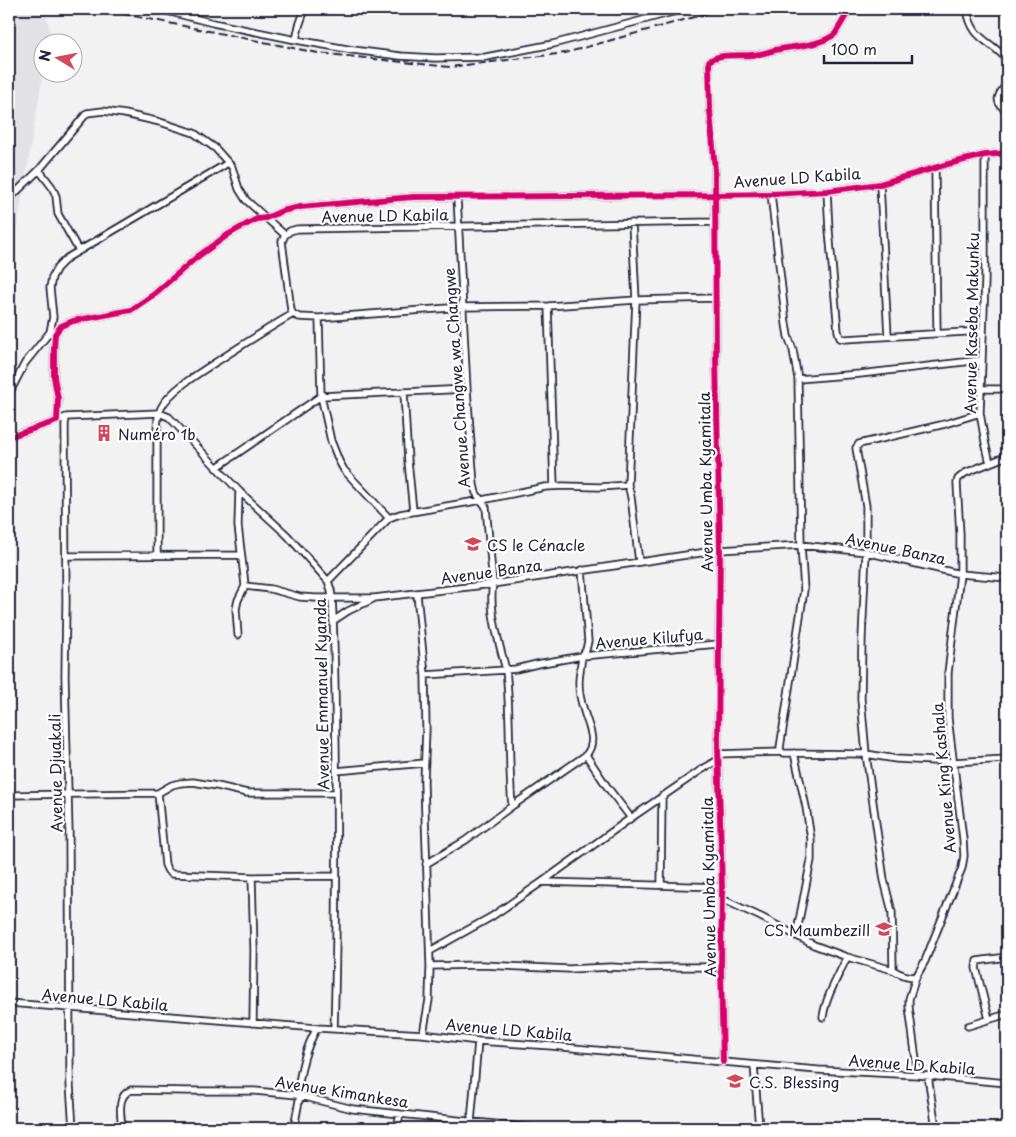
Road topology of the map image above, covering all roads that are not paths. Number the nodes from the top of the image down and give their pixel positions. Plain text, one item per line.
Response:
1 (159, 9) edge
2 (305, 9) edge
3 (684, 9) edge
4 (850, 9) edge
5 (967, 9) edge
6 (170, 10) edge
7 (296, 40) junction
8 (1007, 60) edge
9 (1007, 83) edge
10 (1007, 111) edge
11 (1007, 150) edge
12 (985, 155) junction
13 (228, 163) junction
14 (935, 168) junction
15 (40, 170) junction
16 (880, 184) junction
17 (827, 191) junction
18 (771, 194) junction
19 (715, 195) junction
20 (457, 197) junction
21 (9, 199) edge
22 (266, 218) junction
23 (715, 222) junction
24 (632, 223) junction
25 (458, 226) junction
26 (285, 235) junction
27 (80, 251) junction
28 (715, 298) junction
29 (636, 300) junction
30 (548, 306) junction
31 (462, 307) junction
32 (292, 314) junction
33 (319, 318) junction
34 (983, 331) junction
35 (53, 333) junction
36 (937, 333) junction
37 (888, 336) junction
38 (981, 360) junction
39 (798, 379) junction
40 (467, 389) junction
41 (980, 389) junction
42 (1007, 390) edge
43 (404, 392) junction
44 (9, 394) edge
45 (321, 396) junction
46 (159, 413) junction
47 (980, 413) junction
48 (66, 417) junction
49 (57, 421) junction
50 (9, 437) edge
51 (1007, 456) edge
52 (990, 463) junction
53 (216, 468) junction
54 (628, 485) junction
55 (554, 486) junction
56 (240, 491) junction
57 (482, 500) junction
58 (414, 511) junction
59 (389, 518) junction
60 (801, 545) junction
61 (720, 550) junction
62 (866, 552) junction
63 (157, 555) junction
64 (242, 555) junction
65 (66, 556) junction
66 (639, 562) junction
67 (582, 570) junction
68 (960, 574) junction
69 (1007, 578) edge
70 (328, 581) junction
71 (493, 584) junction
72 (245, 586) junction
73 (417, 594) junction
74 (332, 598) junction
75 (374, 598) junction
76 (333, 621) junction
77 (238, 635) dead end
78 (718, 644) junction
79 (582, 656) junction
80 (506, 670) junction
81 (425, 675) junction
82 (781, 752) junction
83 (794, 753) junction
84 (866, 754) junction
85 (586, 755) junction
86 (718, 757) junction
87 (1007, 759) edge
88 (953, 762) junction
89 (425, 763) junction
90 (336, 771) junction
91 (158, 793) junction
92 (336, 793) junction
93 (68, 794) junction
94 (9, 795) edge
95 (662, 796) junction
96 (512, 806) junction
97 (631, 818) junction
98 (426, 864) junction
99 (336, 876) junction
100 (252, 877) junction
101 (542, 882) junction
102 (661, 885) junction
103 (722, 887) junction
104 (722, 899) junction
105 (796, 936) junction
106 (430, 951) junction
107 (847, 957) junction
108 (1007, 957) edge
109 (430, 966) junction
110 (721, 967) junction
111 (893, 970) junction
112 (916, 978) junction
113 (9, 1004) edge
114 (69, 1009) junction
115 (1007, 1014) edge
116 (823, 1017) dead end
117 (989, 1020) junction
118 (252, 1023) junction
119 (968, 1026) dead end
120 (317, 1028) junction
121 (334, 1029) junction
122 (423, 1034) junction
123 (478, 1041) junction
124 (723, 1062) junction
125 (754, 1065) junction
126 (918, 1075) junction
127 (928, 1076) junction
128 (1007, 1083) edge
129 (298, 1095) junction
130 (400, 1114) junction
131 (471, 1122) junction
132 (481, 1126) edge
133 (72, 1128) edge
134 (122, 1128) edge
135 (294, 1128) edge
136 (397, 1128) edge
137 (532, 1128) edge
138 (759, 1128) edge
139 (936, 1128) edge

1 - 6 street
2 - 7 street
3 - 7 street
4 - 19 street, Avenue Umba Kyamitala
5 - 8 street
6 - 7 street
9 - 10 street
11 - 12 street, Avenue LD Kabila
12 - 14 street, Avenue LD Kabila
12 - 34 street, Avenue Kaseba Makunku
13 - 15 street
13 - 22 street
13 - 27 street
14 - 16 street, Avenue LD Kabila
14 - 36 street
15 - 21 street
15 - 27 street
16 - 17 street, Avenue LD Kabila
16 - 37 street
17 - 18 street, Avenue LD Kabila
17 - 37 street
18 - 19 street, Avenue LD Kabila
18 - 39 street
19 - 20 street, Avenue LD Kabila
19 - 23 street, Avenue Umba Kyamitala
20 - 22 street
20 - 25 street, Avenue LD Kabila
22 - 26 street
22 - 35 street
23 - 24 street, Avenue LD Kabila
23 - 28 street, Avenue Umba Kyamitala
24 - 25 street, Avenue LD Kabila
24 - 29 street
25 - 26 street, Avenue LD Kabila
25 - 31 street, Avenue Changwe wa Changwe
26 - 32 street
27 - 35 street
28 - 29 street
28 - 61 street, Avenue Umba Kyamitala
29 - 30 street
29 - 54 street
30 - 31 street
30 - 55 street
31 - 33 street
31 - 40 street, Avenue Changwe wa Changwe
32 - 33 street
32 - 46 street
33 - 45 street
34 - 36 street
34 - 38 street, Avenue Kaseba Makunku
35 - 44 street
35 - 49 street
36 - 37 street
38 - 39 street
38 - 41 street, Avenue Kaseba Makunku
39 - 60 street
40 - 43 street
40 - 57 street, Avenue Changwe wa Changwe
41 - 42 street
41 - 47 street, Avenue Kaseba Makunku
43 - 45 street
43 - 58 street
45 - 53 street
45 - 59 street
46 - 48 street
46 - 53 street, Avenue Emmanuel Kyanda
46 - 63 street
47 - 52 street, Avenue Kaseba Makunku
47 - 62 street
48 - 49 street
48 - 65 street, Avenue Djuakali
49 - 50 street
51 - 52 street
52 - 68 street, Avenue King Kashala
53 - 56 street, Avenue Emmanuel Kyanda
54 - 55 street
54 - 66 street
55 - 57 street
56 - 64 street
56 - 70 street, Avenue Emmanuel Kyanda
57 - 58 street
57 - 71 street, Avenue Changwe wa Changwe
58 - 59 street
59 - 70 street
60 - 61 street, Avenue Banza
60 - 62 street, Avenue Banza
60 - 82 street
61 - 66 street, Avenue Banza
61 - 78 street, Avenue Umba Kyamitala
62 - 68 street, Avenue Banza
62 - 84 street
63 - 64 street
63 - 65 street
64 - 72 street
65 - 93 street, Avenue Djuakali
66 - 67 street, Avenue Banza
67 - 71 street, Avenue Banza
67 - 79 street
68 - 69 street, Avenue Banza
68 - 88 street, Avenue King Kashala
70 - 74 street, Avenue Emmanuel Kyanda
71 - 73 street, Avenue Banza
71 - 80 street, Avenue Changwe wa Changwe
72 - 74 street, Avenue Banza
72 - 77 street
73 - 75 street, Avenue Banza
73 - 81 street
74 - 75 street, Avenue Banza
74 - 76 street, Avenue Emmanuel Kyanda
75 - 76 street
76 - 90 street, Avenue Emmanuel Kyanda
78 - 79 street, Avenue Kilufya
78 - 86 street, Avenue Umba Kyamitala
79 - 80 street, Avenue Kilufya
79 - 85 street
80 - 81 street, Avenue Kilufya
80 - 96 street, Avenue Changwe wa Changwe
81 - 89 street
82 - 83 street
82 - 86 street
83 - 84 street
83 - 105 street
84 - 88 street
84 - 111 street
85 - 96 street
85 - 97 street
86 - 95 street
86 - 103 street, Avenue Umba Kyamitala
87 - 88 street
88 - 112 street, Avenue King Kashala
89 - 90 street
89 - 98 street
90 - 92 street, Avenue Emmanuel Kyanda
91 - 92 street
91 - 93 street
91 - 100 street
92 - 99 street, Avenue Emmanuel Kyanda
93 - 94 street
93 - 114 street, Avenue Djuakali
95 - 97 street
95 - 102 street
96 - 98 street
97 - 101 street
98 - 106 street
99 - 100 street
99 - 121 street, Avenue Emmanuel Kyanda
100 - 118 street
101 - 102 street
101 - 106 street
102 - 103 street
103 - 104 street, Avenue Umba Kyamitala
104 - 105 street
104 - 110 street, Avenue Umba Kyamitala
105 - 107 street
106 - 109 street
107 - 111 street
107 - 116 street
108 - 117 street
109 - 110 street
109 - 122 street
110 - 124 street, Avenue Umba Kyamitala
111 - 112 street
112 - 126 street, Avenue King Kashala
113 - 114 street, Avenue LD Kabila
114 - 118 street, Avenue LD Kabila
114 - 133 street, Avenue Djuakali
115 - 117 street
117 - 119 street
118 - 120 street, Avenue LD Kabila
120 - 121 street, Avenue LD Kabila
120 - 129 street
121 - 122 street, Avenue LD Kabila
122 - 123 street, Avenue LD Kabila
123 - 124 street, Avenue LD Kabila
123 - 131 street
124 - 125 street, Avenue LD Kabila
125 - 126 street, Avenue LD Kabila
125 - 138 street
126 - 127 street, Avenue LD Kabila
127 - 128 street, Avenue LD Kabila
127 - 139 street
129 - 130 street, Avenue Kimankesa
129 - 134 street, Avenue Kimankesa
129 - 135 street
130 - 131 street, Avenue Kimankesa
130 - 136 street
131 - 132 street, Avenue Kimankesa
132 - 137 street, Avenue Kimankesa

